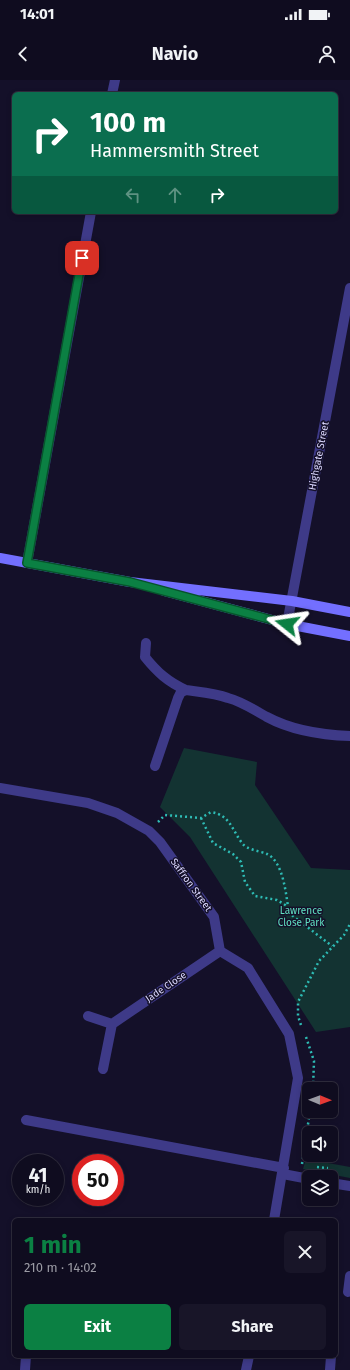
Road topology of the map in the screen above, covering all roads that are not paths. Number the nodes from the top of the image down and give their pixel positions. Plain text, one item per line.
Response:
1 (115, 80) edge
2 (112, 92) edge
3 (91, 214) edge
4 (350, 288) edge
5 (0, 558) edge
6 (27, 563) junction
7 (130, 582) junction
8 (292, 601) junction
9 (350, 612) edge
10 (287, 624) junction
11 (350, 636) edge
12 (146, 643) dead end
13 (186, 690) junction
14 (350, 736) edge
15 (155, 766) dead end
16 (0, 788) edge
17 (220, 951) junction
18 (88, 1016) dead end
19 (112, 1024) junction
20 (103, 1069) dead end
21 (26, 1120) dead end
22 (283, 1171) junction
23 (302, 1177) edge
24 (338, 1184) edge
25 (350, 1186) edge
26 (274, 1218) edge
27 (350, 1276) edge
28 (348, 1292) dead end
29 (26, 1358) edge
30 (249, 1358) edge
31 (331, 1358) edge
32 (25, 1370) edge
33 (246, 1370) edge
34 (330, 1370) edge

1 - 2 street
3 - 6 street
4 - 8 street, Highgate Street
5 - 6 main road
6 - 7 main road
7 - 8 main road
7 - 10 main road
8 - 9 main road
8 - 10 street, Highgate Street
10 - 11 main road
12 - 13 street
13 - 14 street
13 - 15 street
16 - 17 street, Saffron Street
17 - 19 street, Jade Close
17 - 22 street
18 - 19 street
19 - 20 street
21 - 22 street
22 - 23 street
22 - 26 street
24 - 25 street
27 - 28 street
29 - 32 street
30 - 33 street
31 - 34 street

